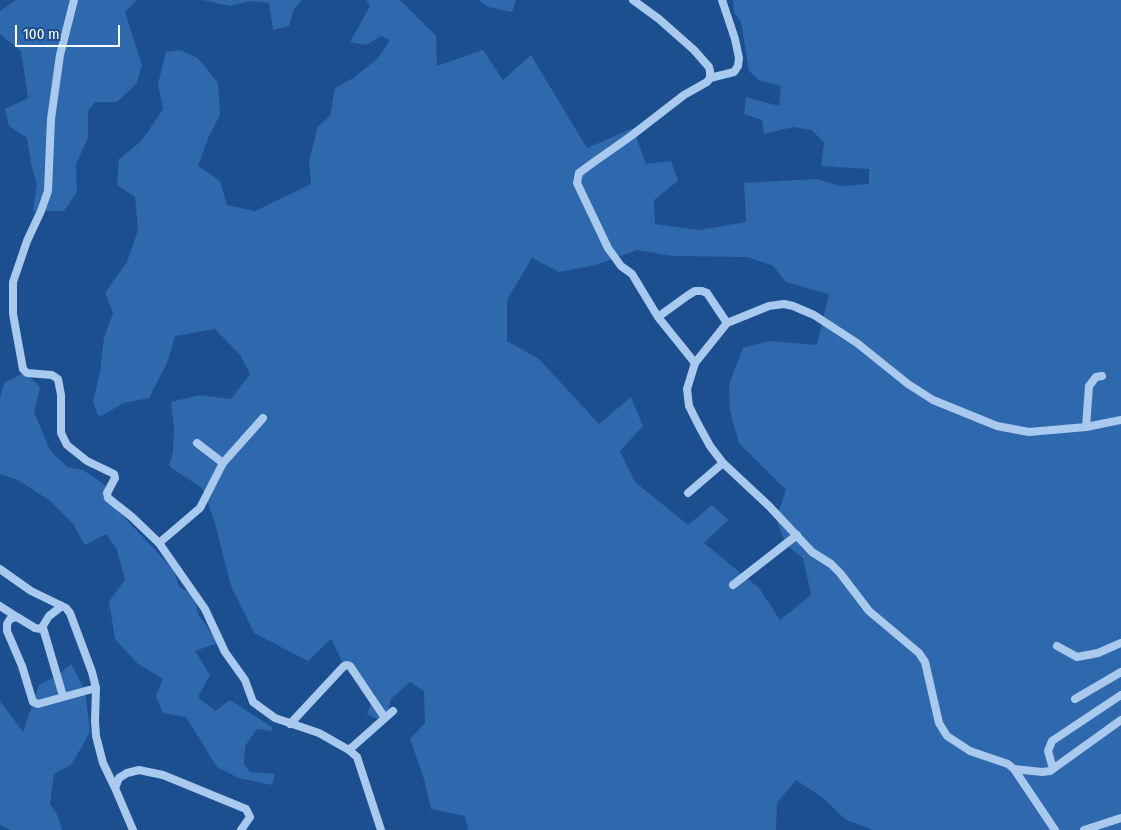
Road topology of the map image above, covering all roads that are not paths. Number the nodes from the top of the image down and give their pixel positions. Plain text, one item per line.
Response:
1 (74, 0) edge
2 (633, 0) edge
3 (722, 0) edge
4 (710, 78) junction
5 (658, 317) junction
6 (727, 323) junction
7 (695, 363) junction
8 (1102, 376) dead end
9 (263, 418) dead end
10 (1121, 420) edge
11 (1086, 427) junction
12 (197, 443) dead end
13 (223, 463) junction
14 (723, 463) junction
15 (688, 493) dead end
16 (796, 535) junction
17 (159, 543) junction
18 (0, 569) edge
19 (733, 585) dead end
20 (0, 606) edge
21 (62, 606) junction
22 (17, 617) junction
23 (43, 628) junction
24 (1121, 643) edge
25 (1057, 646) dead end
26 (1121, 672) edge
27 (96, 688) junction
28 (1121, 695) edge
29 (63, 696) junction
30 (1075, 699) dead end
31 (393, 711) dead end
32 (385, 718) junction
33 (1121, 720) edge
34 (290, 724) junction
35 (349, 750) junction
36 (1014, 768) junction
37 (1053, 769) junction
38 (115, 788) junction
39 (1121, 818) edge
40 (133, 830) edge
41 (241, 830) edge
42 (381, 830) edge
43 (1055, 830) edge
44 (1084, 830) edge

1 - 17 street
2 - 4 street
3 - 4 street
4 - 5 street
5 - 6 street
5 - 7 street
6 - 7 street
6 - 11 street
7 - 14 street
8 - 11 street
9 - 13 street
10 - 11 street
12 - 13 street
13 - 17 street
14 - 15 street
14 - 16 street
16 - 19 street
16 - 36 street
17 - 34 street
18 - 21 street
20 - 22 street
21 - 23 street
21 - 27 street
22 - 23 street
22 - 29 street
23 - 29 street
24 - 25 street
26 - 30 street
27 - 29 street
27 - 38 street
28 - 37 street
31 - 32 street
32 - 34 street
32 - 35 street
33 - 37 street
34 - 35 street
35 - 42 street
36 - 37 street
36 - 43 street
38 - 40 street
38 - 41 street
39 - 44 street

